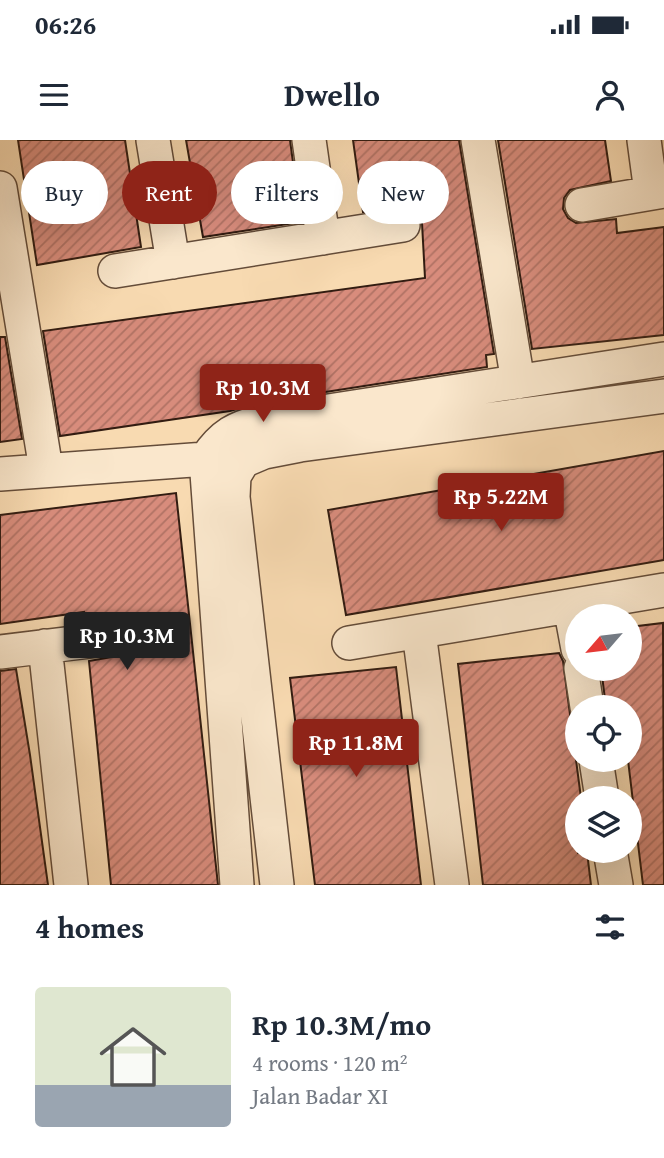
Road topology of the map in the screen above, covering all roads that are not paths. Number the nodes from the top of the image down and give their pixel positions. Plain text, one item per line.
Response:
1 (153, 140) edge
2 (309, 140) edge
3 (478, 140) edge
4 (644, 140) edge
5 (0, 188) edge
6 (657, 191) edge
7 (582, 205) dead end
8 (403, 225) dead end
9 (323, 238) junction
10 (173, 262) junction
11 (115, 271) dead end
12 (664, 359) edge
13 (518, 382) junction
14 (664, 396) edge
15 (206, 459) junction
16 (243, 461) junction
17 (46, 469) junction
18 (0, 474) edge
19 (664, 590) edge
20 (582, 604) edge
21 (565, 607) edge
22 (419, 632) junction
23 (123, 637) dead end
24 (349, 643) dead end
25 (45, 646) junction
26 (0, 652) edge
27 (612, 863) edge
28 (71, 885) edge
29 (237, 885) edge
30 (277, 885) edge
31 (452, 885) edge
32 (616, 885) edge

1 - 10 street
2 - 9 street
3 - 13 street
4 - 6 street
5 - 17 street
6 - 7 street
8 - 9 street
9 - 10 street
10 - 11 street
12 - 13 street
13 - 15 street
14 - 16 street
15 - 16 street
15 - 17 street
15 - 29 street
16 - 30 street
17 - 18 street
19 - 20 street
21 - 22 street
22 - 24 street
22 - 31 street
23 - 25 street
25 - 26 street
25 - 28 street
27 - 32 street

